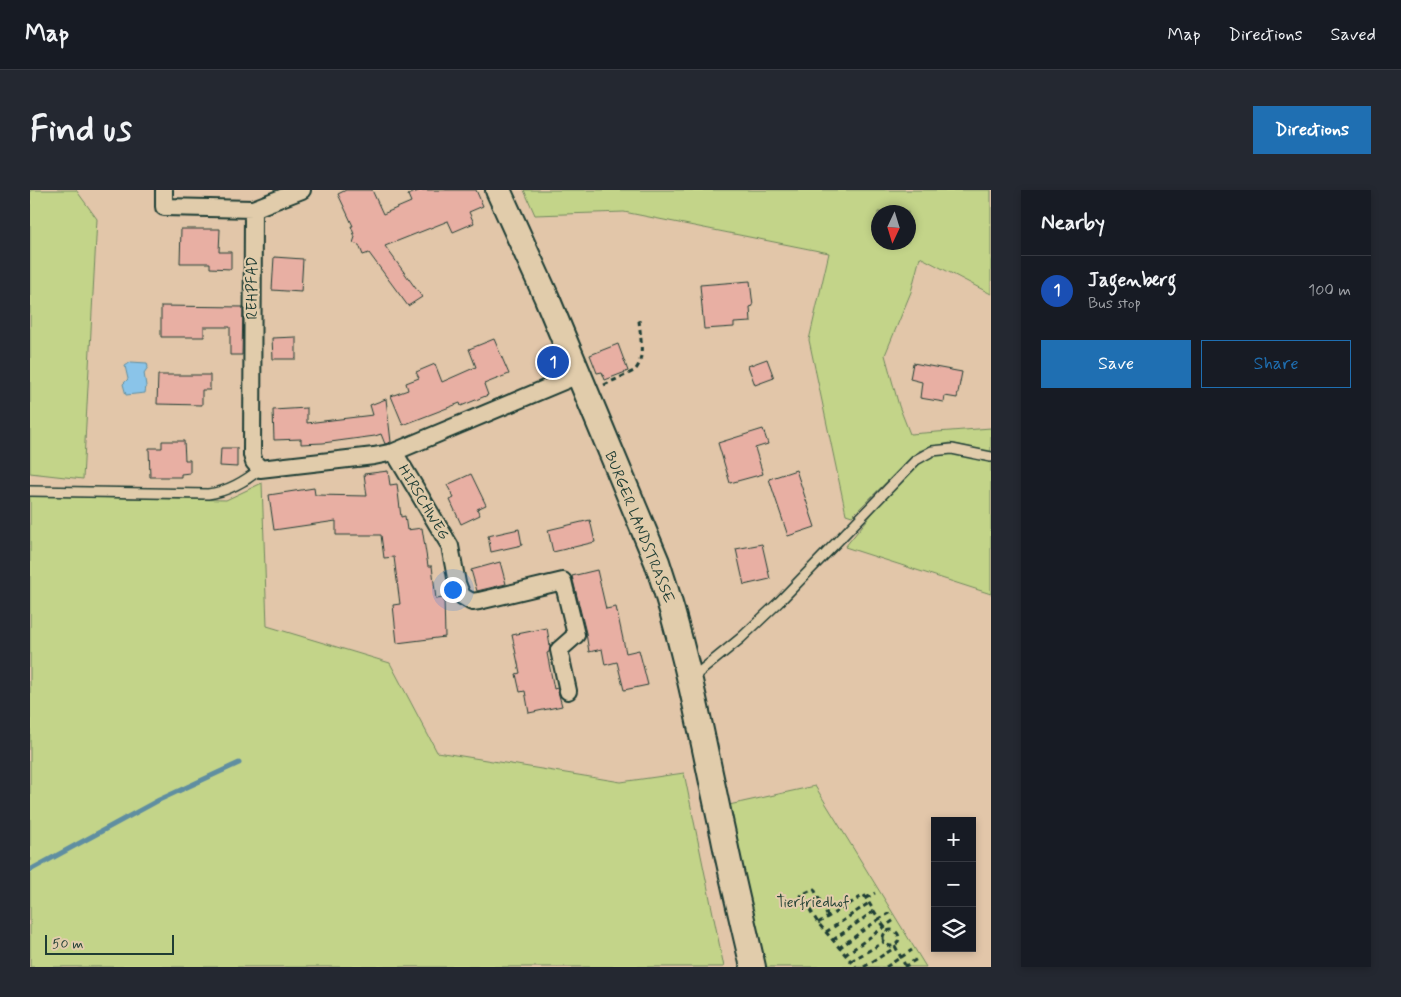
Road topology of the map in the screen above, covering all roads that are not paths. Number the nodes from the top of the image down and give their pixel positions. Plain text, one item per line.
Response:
1 (164, 190) edge
2 (302, 190) edge
3 (498, 190) edge
4 (252, 209) junction
5 (578, 375) junction
6 (394, 452) junction
7 (991, 458) edge
8 (260, 469) junction
9 (30, 491) edge
10 (690, 680) junction
11 (568, 691) dead end
12 (753, 967) edge

1 - 4 street
2 - 4 street
3 - 5 main road, BURGER LANDSTRASSE
4 - 8 street, REHPFAD
5 - 6 street
5 - 10 main road, BURGER LANDSTRASSE
6 - 8 street
6 - 11 street, HIRSCHWEG
7 - 10 lane
8 - 9 lane
10 - 12 main road, BURGER LANDSTRASSE

